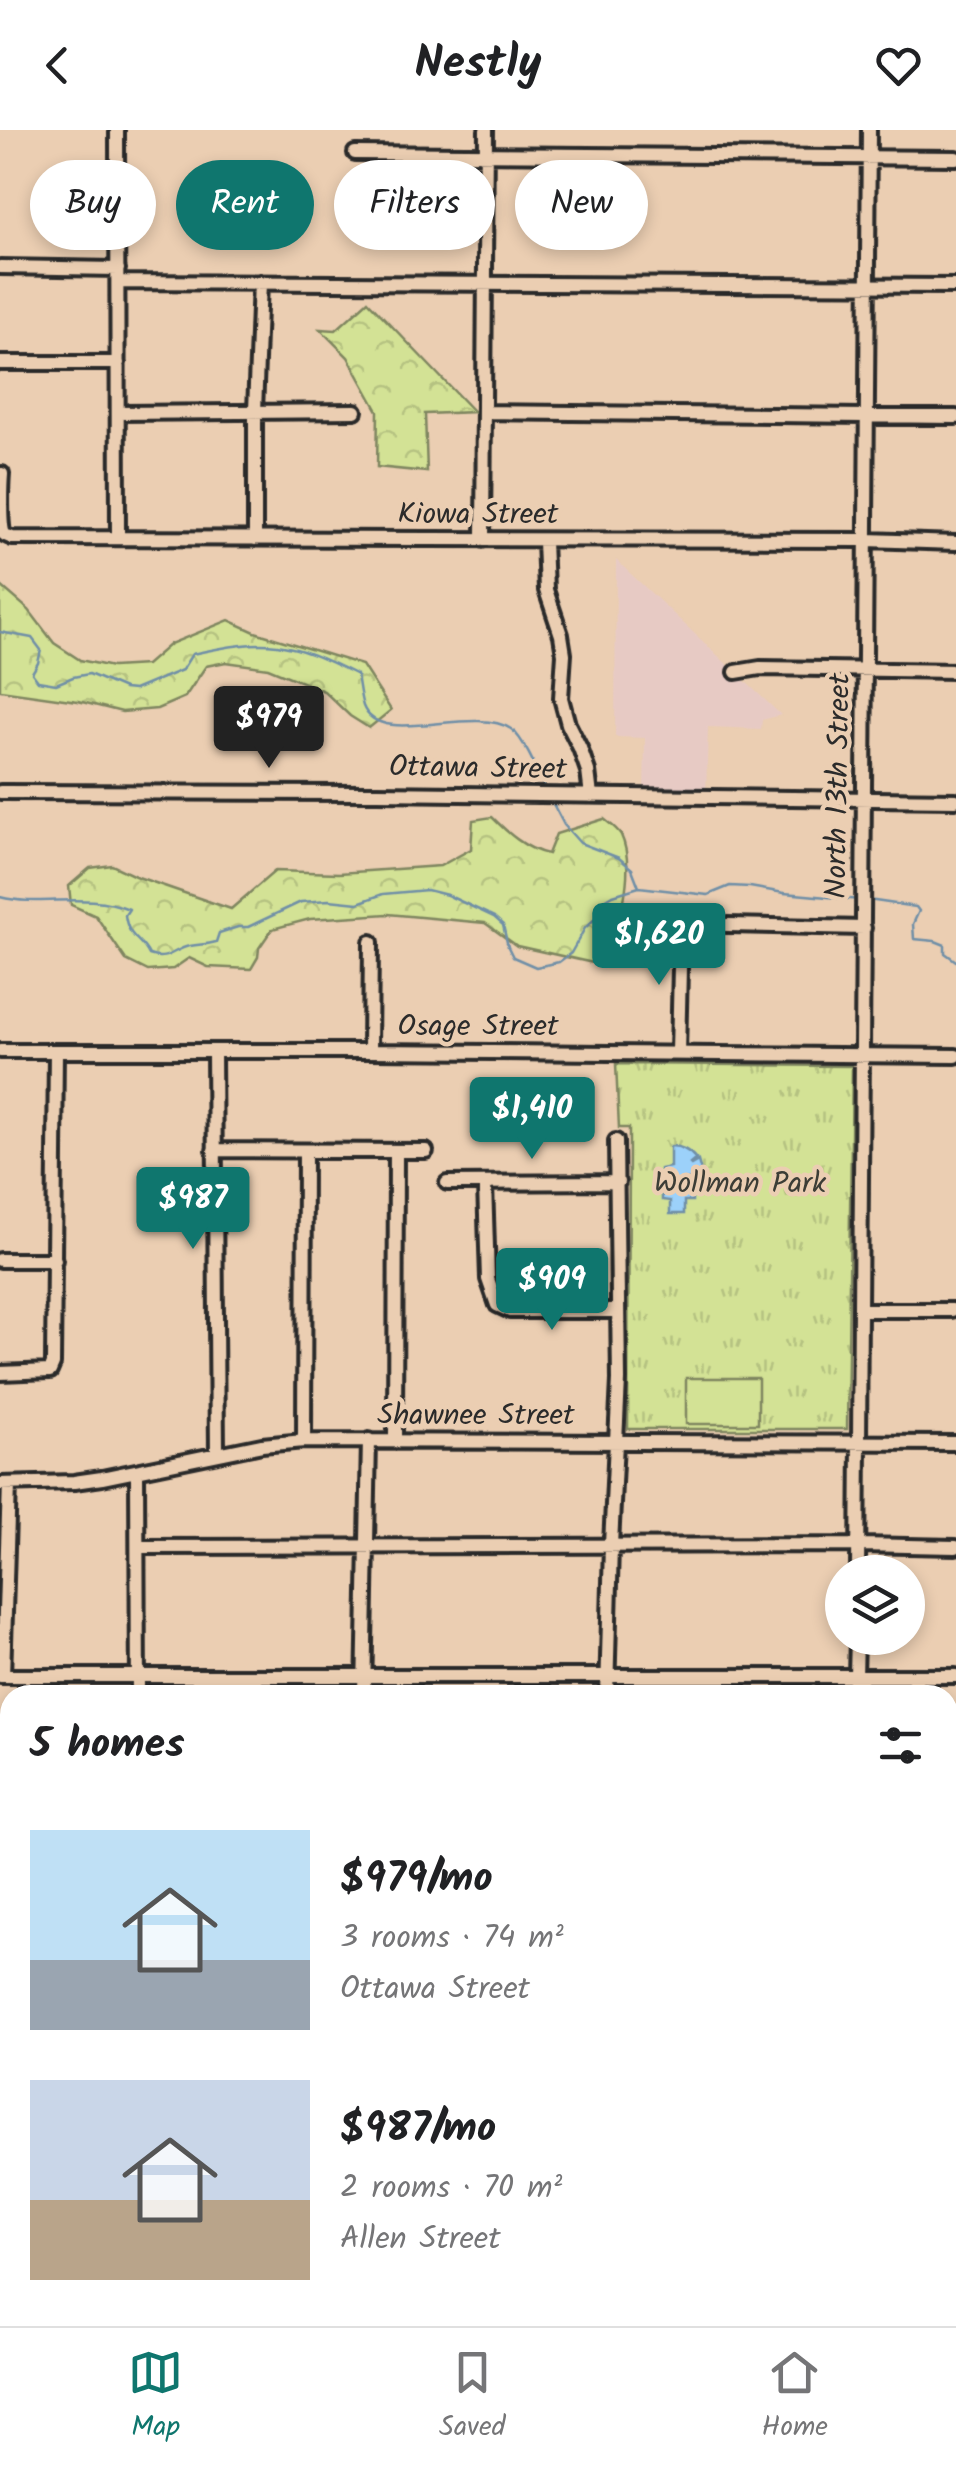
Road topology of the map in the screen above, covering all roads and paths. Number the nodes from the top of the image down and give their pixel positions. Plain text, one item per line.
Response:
1 (118, 130) edge
2 (486, 130) edge
3 (869, 130) edge
4 (355, 153) dead end
5 (486, 154) junction
6 (868, 157) junction
7 (956, 158) edge
8 (0, 267) edge
9 (118, 275) junction
10 (260, 282) junction
11 (486, 283) junction
12 (868, 285) junction
13 (956, 286) edge
14 (0, 363) edge
15 (118, 363) junction
16 (256, 411) junction
17 (355, 411) dead end
18 (484, 412) junction
19 (118, 413) junction
20 (868, 415) junction
21 (956, 417) edge
22 (2, 474) edge
23 (2, 531) edge
24 (118, 538) junction
25 (256, 539) junction
26 (483, 540) junction
27 (544, 540) junction
28 (867, 540) junction
29 (956, 543) edge
30 (866, 670) junction
31 (956, 671) edge
32 (736, 672) dead end
33 (0, 792) edge
34 (592, 796) junction
35 (865, 799) junction
36 (956, 800) edge
37 (864, 921) junction
38 (371, 942) dead end
39 (214, 1050) junction
40 (0, 1051) edge
41 (56, 1051) junction
42 (370, 1051) junction
43 (678, 1053) junction
44 (864, 1056) junction
45 (956, 1056) edge
46 (616, 1140) dead end
47 (214, 1150) junction
48 (305, 1151) junction
49 (426, 1151) dead end
50 (396, 1152) junction
51 (618, 1182) junction
52 (446, 1183) dead end
53 (485, 1184) junction
54 (0, 1260) edge
55 (55, 1260) junction
56 (860, 1310) junction
57 (952, 1310) dead end
58 (618, 1312) junction
59 (0, 1374) edge
60 (369, 1440) junction
61 (395, 1441) junction
62 (615, 1441) junction
63 (304, 1442) junction
64 (860, 1443) junction
65 (956, 1443) edge
66 (216, 1454) junction
67 (137, 1471) junction
68 (4, 1484) edge
69 (366, 1545) junction
70 (611, 1545) junction
71 (859, 1545) junction
72 (139, 1547) junction
73 (956, 1547) edge
74 (859, 1555) edge
75 (857, 1655) edge
76 (138, 1675) junction
77 (608, 1675) junction
78 (856, 1675) junction
79 (2, 1676) edge
80 (956, 1676) edge
81 (364, 1677) junction
82 (138, 1685) edge
83 (364, 1685) edge
84 (608, 1685) edge

1 - 9 street
2 - 5 street
3 - 6 street, North 13th Street
4 - 5 street
5 - 6 street
5 - 11 street
6 - 7 street
6 - 12 street, North 13th Street
8 - 9 street
9 - 10 street
9 - 15 street
10 - 11 street
10 - 16 street
11 - 12 street
11 - 18 street
12 - 13 street
12 - 20 street, North 13th Street
14 - 15 street
15 - 19 street
16 - 17 street
16 - 19 street
16 - 25 street
18 - 20 street
18 - 26 street
19 - 24 street
20 - 21 street
20 - 28 street, North 13th Street
22 - 23 street
23 - 24 street, Kiowa Street
24 - 25 street, Kiowa Street
25 - 26 street, Kiowa Street
26 - 27 street, Kiowa Street
27 - 28 street, Kiowa Street
27 - 34 street
28 - 29 street, Kiowa Street
28 - 30 street, North 13th Street
30 - 31 street
30 - 32 street
30 - 35 street, North 13th Street
33 - 34 street, Ottawa Street
34 - 35 street, Ottawa Street
35 - 36 street, Ottawa Street
35 - 37 street, North 13th Street
37 - 43 street
37 - 44 street, North 13th Street
38 - 42 street
39 - 41 street, Osage Street
39 - 42 street, Osage Street
39 - 47 street
40 - 41 street, Osage Street
41 - 55 street
42 - 43 street, Osage Street
43 - 44 street, Osage Street
44 - 45 street, Osage Street
44 - 56 street, North 13th Street
46 - 51 street
47 - 48 street
47 - 66 street
48 - 50 street
48 - 63 street
49 - 50 street
50 - 61 street
51 - 53 street
51 - 58 street
52 - 53 street
53 - 58 street
54 - 55 street
55 - 59 street
56 - 57 street
56 - 64 street, North 13th Street
58 - 62 street
60 - 61 street, Shawnee Street
60 - 63 street, Shawnee Street
60 - 69 street
61 - 62 street, Shawnee Street
62 - 64 street, Shawnee Street
62 - 70 street
63 - 66 street, Shawnee Street
64 - 65 street, Shawnee Street
64 - 71 street, North 13th Street
66 - 67 street, Shawnee Street
67 - 68 street, Shawnee Street
67 - 72 street
68 - 79 street
69 - 70 street
69 - 72 street
69 - 81 street
70 - 71 street
70 - 77 street
71 - 73 street
71 - 74 street, North 13th Street
72 - 76 street
75 - 78 street
76 - 79 street
76 - 81 street
76 - 82 street
77 - 78 street
77 - 81 street
77 - 84 street
78 - 80 street
81 - 83 street

